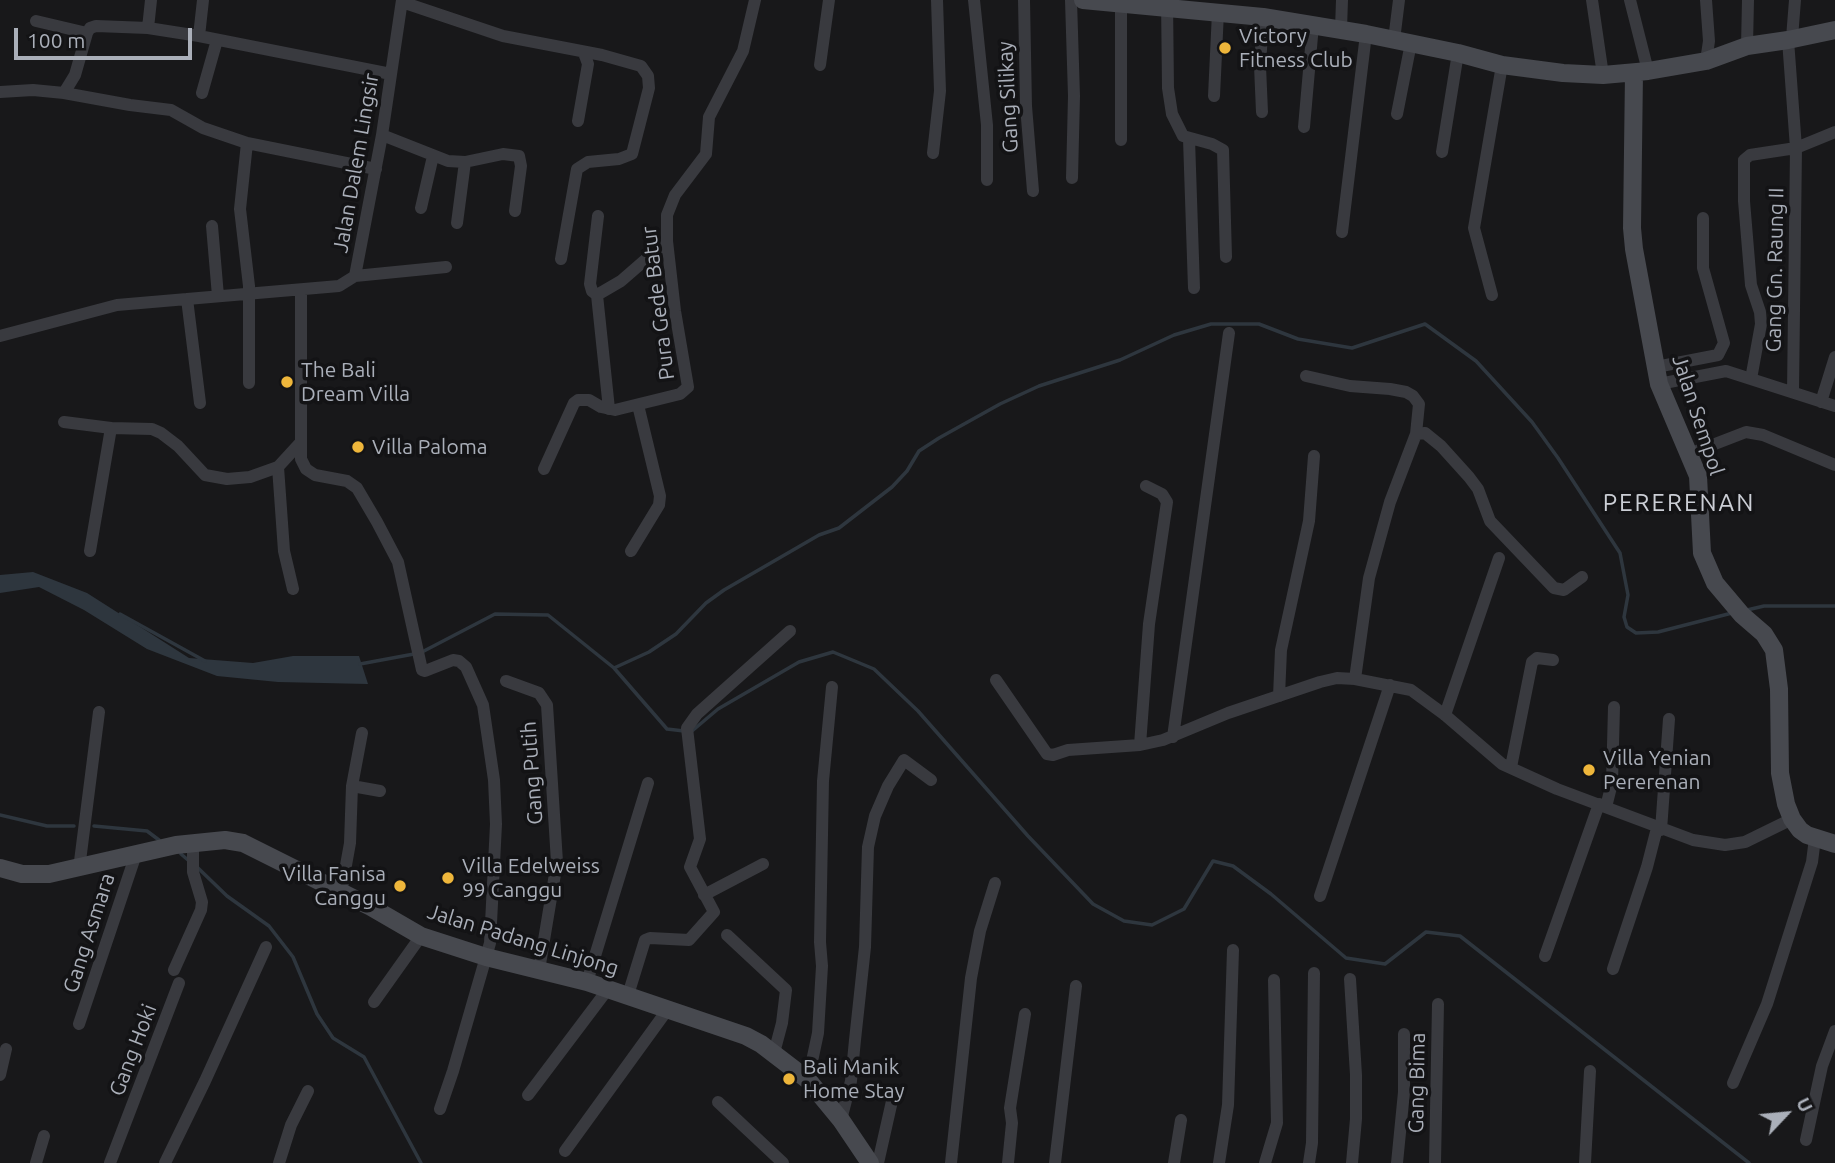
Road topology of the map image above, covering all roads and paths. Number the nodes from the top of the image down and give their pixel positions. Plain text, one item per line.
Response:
1 (150, 0) edge
2 (203, 0) edge
3 (755, 0) edge
4 (829, 0) edge
5 (937, 0) edge
6 (974, 0) edge
7 (1024, 0) edge
8 (1072, 0) edge
9 (1083, 0) edge
10 (1342, 0) edge
11 (1399, 0) edge
12 (1592, 0) edge
13 (1630, 0) edge
14 (1706, 0) edge
15 (1748, 0) edge
16 (1794, 0) edge
17 (402, 1) edge
18 (1121, 3) junction
19 (1167, 3) edge
20 (1218, 12) junction
21 (1263, 18) junction
22 (36, 21) dead end
23 (1313, 25) junction
24 (148, 28) junction
25 (1341, 29) junction
26 (1835, 30) edge
27 (87, 33) junction
28 (1366, 34) junction
29 (199, 36) junction
30 (1790, 39) junction
31 (217, 40) junction
32 (1403, 42) junction
33 (1747, 46) junction
34 (584, 53) junction
35 (1458, 53) junction
36 (1706, 61) junction
37 (820, 65) dead end
38 (1502, 65) junction
39 (1641, 72) junction
40 (391, 74) junction
41 (1603, 75) junction
42 (0, 92) edge
43 (64, 93) junction
44 (202, 93) dead end
45 (1214, 96) dead end
46 (1262, 112) dead end
47 (1397, 114) dead end
48 (578, 121) dead end
49 (1304, 127) dead end
50 (1835, 132) edge
51 (382, 135) junction
52 (1189, 139) junction
53 (1121, 140) dead end
54 (247, 143) junction
55 (1796, 148) junction
56 (1442, 152) dead end
57 (933, 153) dead end
58 (433, 156) junction
59 (465, 162) junction
60 (376, 169) junction
61 (1072, 178) dead end
62 (987, 180) dead end
63 (1033, 191) dead end
64 (421, 208) dead end
65 (514, 211) dead end
66 (598, 216) dead end
67 (1703, 218) dead end
68 (457, 223) dead end
69 (212, 226) dead end
70 (1342, 232) dead end
71 (667, 241) junction
72 (1226, 257) dead end
73 (561, 259) dead end
74 (446, 267) dead end
75 (355, 276) junction
76 (1194, 288) dead end
77 (301, 290) junction
78 (248, 293) junction
79 (597, 295) junction
80 (1492, 295) dead end
81 (218, 296) junction
82 (187, 299) junction
83 (1229, 333) dead end
84 (0, 336) edge
85 (1835, 357) edge
86 (1658, 375) junction
87 (1306, 376) dead end
88 (1751, 379) junction
89 (249, 383) dead end
90 (1793, 393) junction
91 (200, 402) dead end
92 (1821, 402) junction
93 (638, 405) junction
94 (1835, 406) edge
95 (609, 409) junction
96 (64, 422) dead end
97 (111, 428) junction
98 (1416, 433) junction
99 (299, 443) junction
100 (1689, 454) junction
101 (1314, 456) dead end
102 (1835, 465) edge
103 (278, 467) junction
104 (544, 469) dead end
105 (1146, 486) dead end
106 (90, 551) dead end
107 (631, 551) dead end
108 (1499, 558) dead end
109 (1582, 577) dead end
110 (293, 590) dead end
111 (790, 631) dead end
112 (1553, 660) dead end
113 (1355, 679) junction
114 (996, 680) dead end
115 (506, 681) dead end
116 (1390, 685) junction
117 (832, 687) dead end
118 (1279, 696) junction
119 (1614, 707) dead end
120 (99, 712) dead end
121 (1445, 715) junction
122 (1669, 719) dead end
123 (362, 733) dead end
124 (1173, 737) junction
125 (1140, 745) junction
126 (1511, 767) junction
127 (931, 780) dead end
128 (649, 783) dead end
129 (352, 786) junction
130 (380, 791) dead end
131 (1603, 805) junction
132 (1792, 819) junction
133 (1659, 829) junction
134 (1815, 838) junction
135 (1835, 844) edge
136 (193, 849) junction
137 (135, 854) junction
138 (763, 864) dead end
139 (0, 868) edge
140 (79, 869) junction
141 (995, 883) dead end
142 (341, 893) junction
143 (704, 895) junction
144 (1320, 896) dead end
145 (727, 935) dead end
146 (421, 936) junction
147 (266, 947) dead end
148 (1233, 950) dead end
149 (1545, 956) dead end
150 (486, 957) junction
151 (1614, 969) dead end
152 (174, 970) dead end
153 (539, 970) junction
154 (1314, 973) dead end
155 (1350, 979) dead end
156 (1274, 980) dead end
157 (587, 982) junction
158 (179, 983) dead end
159 (1076, 986) dead end
160 (608, 989) junction
161 (628, 995) junction
162 (373, 1002) dead end
163 (1438, 1004) dead end
164 (668, 1009) junction
165 (1025, 1014) dead end
166 (79, 1024) dead end
167 (1835, 1031) edge
168 (1404, 1034) dead end
169 (6, 1049) dead end
170 (774, 1053) junction
171 (1590, 1071) dead end
172 (0, 1075) edge
173 (808, 1080) junction
174 (1733, 1083) dead end
175 (308, 1091) dead end
176 (528, 1095) dead end
177 (892, 1101) dead end
178 (718, 1102) dead end
179 (440, 1110) dead end
180 (841, 1120) junction
181 (1181, 1120) dead end
182 (44, 1136) dead end
183 (1806, 1140) dead end
184 (565, 1151) dead end
185 (36, 1163) edge
186 (110, 1163) edge
187 (165, 1163) edge
188 (279, 1163) edge
189 (783, 1163) edge
190 (870, 1163) edge
191 (878, 1163) edge
192 (951, 1163) edge
193 (1008, 1163) edge
194 (1055, 1163) edge
195 (1174, 1163) edge
196 (1219, 1163) edge
197 (1265, 1163) edge
198 (1309, 1163) edge
199 (1352, 1163) edge
200 (1397, 1163) edge
201 (1435, 1163) edge
202 (1585, 1163) edge

1 - 24 street
2 - 29 street
3 - 71 street, Pura Gede Batur
4 - 37 street
5 - 57 street
6 - 62 street
7 - 63 street, Gang Silikay
8 - 61 street
9 - 18 street
10 - 25 street
11 - 32 street
12 - 41 street
13 - 39 street
14 - 36 street
15 - 33 street
16 - 30 street, Gang Gn. Raung II
17 - 34 street
17 - 40 street, Jalan Dalem Lingsir
18 - 19 street
18 - 53 street
19 - 20 street
19 - 52 street
20 - 21 street
20 - 45 street
21 - 23 street
21 - 46 street
22 - 27 street
23 - 25 street
23 - 49 street
24 - 27 street
24 - 29 street
25 - 28 street
26 - 30 street
27 - 43 street
28 - 32 street
28 - 70 street
29 - 31 street
30 - 33 street
30 - 55 street, Gang Gn. Raung II
31 - 40 street
31 - 44 street
32 - 35 street
32 - 47 street
33 - 36 street
34 - 48 street
34 - 73 street
35 - 38 street
35 - 56 street
36 - 39 street
38 - 41 street
38 - 80 street
39 - 41 street
39 - 86 street, Jalan Sempol
40 - 51 street, Jalan Dalem Lingsir
42 - 43 street
43 - 54 street
50 - 55 street
51 - 58 street
51 - 60 street, Jalan Dalem Lingsir
52 - 72 street
52 - 76 street
54 - 60 street
54 - 78 street
55 - 88 street
55 - 90 street, Gang Gn. Raung II
58 - 59 street
58 - 64 street
59 - 65 street
59 - 68 street
60 - 75 street, Jalan Dalem Lingsir
66 - 79 street
67 - 86 street
69 - 81 street
71 - 79 street
71 - 93 street, Pura Gede Batur
74 - 75 street
75 - 77 street, Jalan Dalem Lingsir
77 - 78 street, Jalan Dalem Lingsir
77 - 99 street
78 - 81 street, Jalan Dalem Lingsir
78 - 89 street
79 - 95 street
81 - 82 street, Jalan Dalem Lingsir
82 - 84 street, Jalan Dalem Lingsir
82 - 91 street
83 - 124 street
85 - 92 street
86 - 88 street
86 - 100 street, Jalan Sempol
87 - 98 street
88 - 90 street
90 - 92 street
92 - 94 street
93 - 95 street, Pura Gede Batur
93 - 107 street
95 - 104 street, Pura Gede Batur
96 - 97 street
97 - 103 street
97 - 106 street
98 - 109 street
98 - 113 street
99 - 103 street
99 - 150 street
100 - 102 street
100 - 132 street, Jalan Sempol
101 - 118 street
103 - 110 street
105 - 125 street
108 - 121 street
111 - 143 street
112 - 126 street
113 - 116 street
113 - 118 street
114 - 125 street
115 - 153 street, Gang Putih
116 - 121 street
116 - 144 street
117 - 173 street
118 - 124 street
119 - 131 street
120 - 140 street
121 - 126 street
122 - 133 street
123 - 129 street
124 - 125 street
126 - 131 street
127 - 180 street
128 - 157 street
129 - 130 street
129 - 142 street
131 - 133 street
131 - 149 street
132 - 133 street
132 - 134 street
133 - 151 street
134 - 135 street
134 - 174 street
136 - 137 street, Jalan Padang Linjong
136 - 142 street, Jalan Padang Linjong
136 - 152 street
137 - 140 street, Jalan Padang Linjong
137 - 166 street, Gang Asmara
138 - 143 street
139 - 140 street, Jalan Padang Linjong
141 - 192 street
142 - 146 street, Jalan Padang Linjong
143 - 161 street
145 - 170 street
146 - 150 street, Jalan Padang Linjong
146 - 162 street
147 - 187 street
148 - 196 street
150 - 153 street, Jalan Padang Linjong
150 - 179 street
153 - 157 street, Jalan Padang Linjong
154 - 198 street
155 - 199 street
156 - 197 street
157 - 160 street, Jalan Padang Linjong
158 - 186 street, Gang Hoki
159 - 194 street
160 - 161 street, Jalan Padang Linjong
160 - 176 street
161 - 164 street, Jalan Padang Linjong
163 - 201 street, Gang Bima
164 - 170 street, Jalan Padang Linjong
164 - 184 street
165 - 193 street
167 - 183 street
168 - 200 street
169 - 172 street
170 - 173 street, Jalan Padang Linjong
171 - 202 street
173 - 180 street, Jalan Padang Linjong
175 - 188 street
177 - 191 street
178 - 189 street
180 - 190 street, Jalan Padang Linjong
181 - 195 street
182 - 185 street

